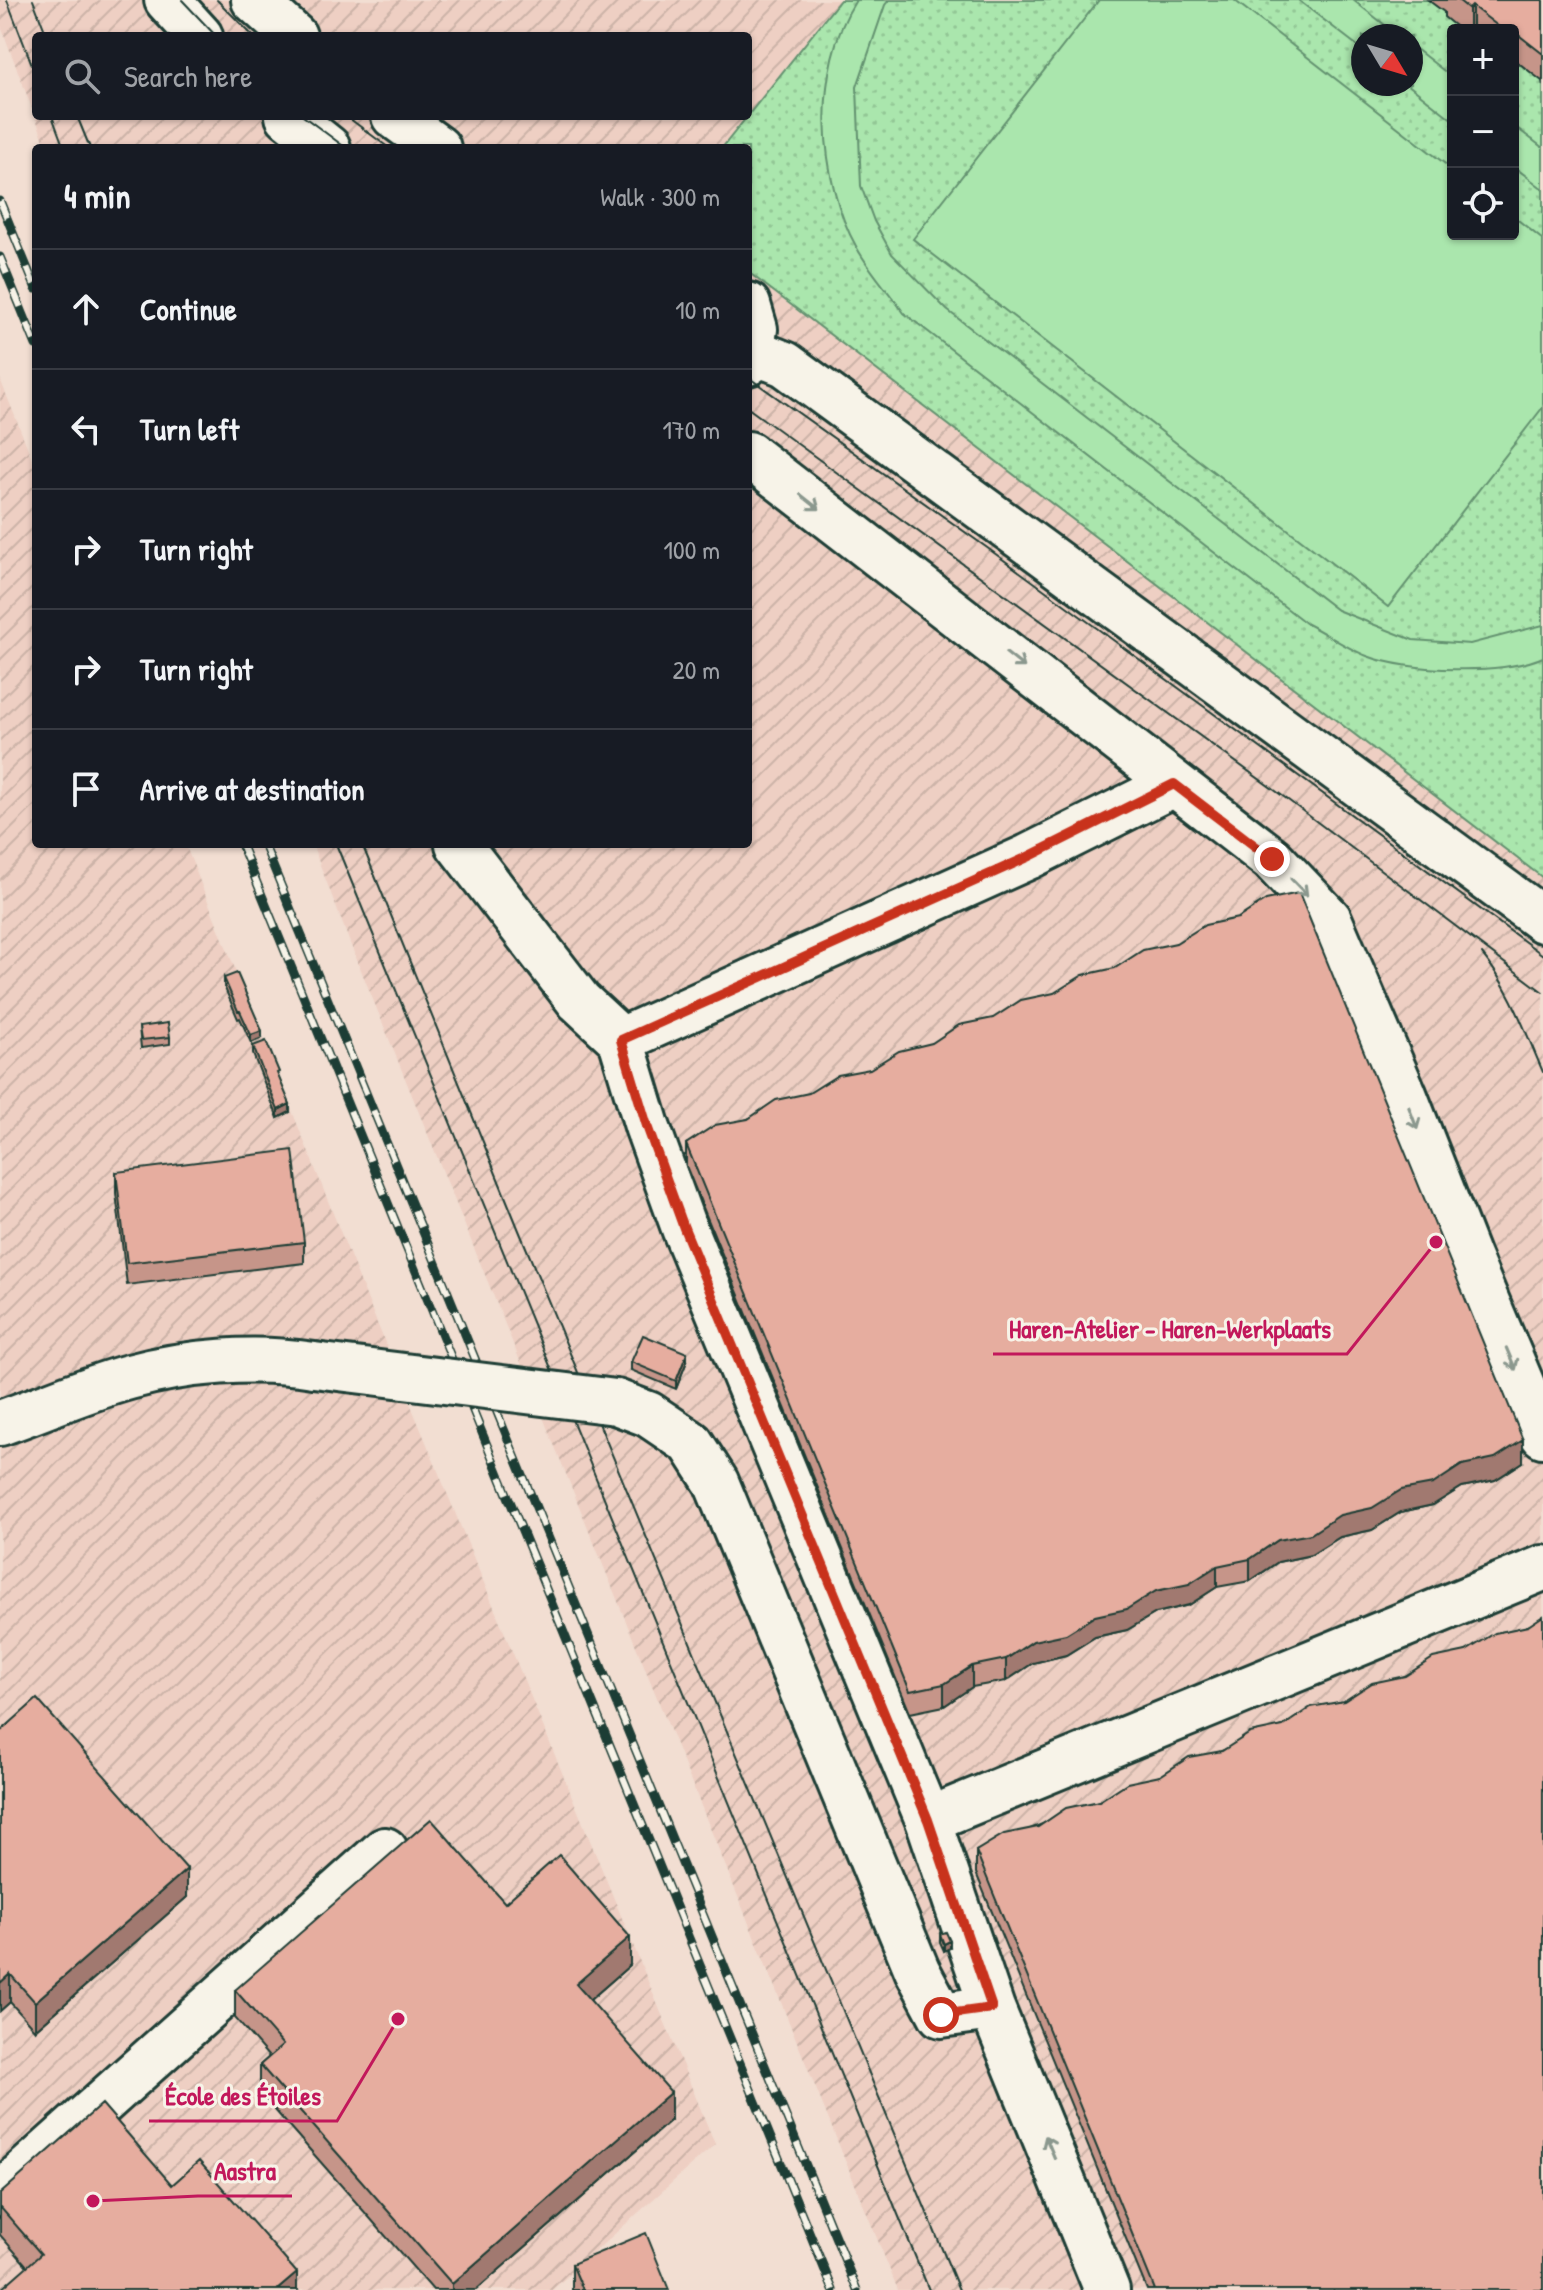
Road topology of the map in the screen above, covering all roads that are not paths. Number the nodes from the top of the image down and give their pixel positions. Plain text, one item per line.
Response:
1 (167, 0) edge
2 (254, 0) edge
3 (196, 32) edge
4 (290, 32) edge
5 (293, 120) edge
6 (400, 120) edge
7 (323, 144) edge
8 (432, 144) edge
9 (752, 319) edge
10 (752, 346) edge
11 (752, 357) edge
12 (752, 457) edge
13 (1174, 784) junction
14 (461, 848) edge
15 (1543, 920) edge
16 (621, 1040) junction
17 (0, 1423) edge
18 (1543, 1435) edge
19 (1543, 1568) edge
20 (928, 1820) junction
21 (385, 1850) dead end
22 (992, 2008) junction
23 (0, 2194) edge
24 (1107, 2290) edge

1 - 3 lane
2 - 4 lane
5 - 7 lane
6 - 8 lane
9 - 10 lane
11 - 15 lane
12 -> 13 lane
13 - 16 lane
13 -> 18 lane
14 - 16 lane
16 - 20 lane
17 - 22 lane, bridge
19 - 20 lane
20 - 22 lane
21 - 23 lane
24 -> 22 lane

